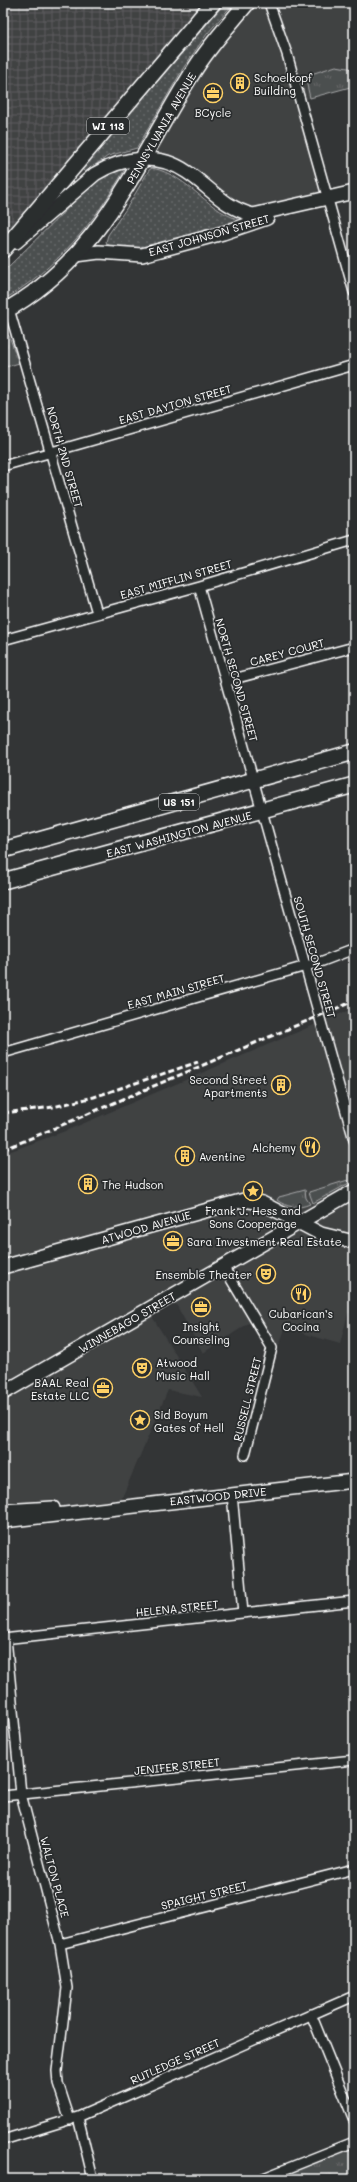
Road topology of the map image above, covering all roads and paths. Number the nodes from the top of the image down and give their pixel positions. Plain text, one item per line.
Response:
1 (213, 3) edge
2 (247, 3) edge
3 (269, 3) edge
4 (143, 159) junction
5 (354, 192) edge
6 (328, 199) junction
7 (314, 202) junction
8 (3, 250) edge
9 (3, 253) edge
10 (76, 255) junction
11 (354, 292) edge
12 (6, 310) edge
13 (354, 364) edge
14 (52, 452) junction
15 (3, 466) edge
16 (354, 540) edge
17 (199, 586) junction
18 (97, 613) junction
19 (3, 640) edge
20 (354, 647) edge
21 (226, 681) junction
22 (354, 752) edge
23 (252, 780) junction
24 (354, 785) edge
25 (261, 811) junction
26 (3, 850) edge
27 (3, 882) edge
28 (354, 949) edge
29 (305, 966) junction
30 (3, 1053) edge
31 (354, 1140) edge
32 (354, 1191) edge
33 (298, 1222) junction
34 (354, 1242) edge
35 (223, 1266) junction
36 (3, 1267) edge
37 (3, 1393) edge
38 (245, 1455) dead end
39 (354, 1481) edge
40 (232, 1494) junction
41 (3, 1511) edge
42 (83, 1511) junction
43 (3, 1521) edge
44 (354, 1601) edge
45 (243, 1613) junction
46 (4, 1639) edge
47 (354, 1760) edge
48 (21, 1794) junction
49 (3, 1796) edge
50 (354, 1869) edge
51 (60, 1944) junction
52 (354, 1996) edge
53 (311, 2014) junction
54 (74, 2119) junction
55 (354, 2120) edge
56 (3, 2140) edge
57 (354, 2142) edge
58 (93, 2179) edge
59 (261, 2179) edge

1 - 8 main road, WI 113
2 - 4 main road, PENNSYLVANIA AVENUE
3 - 6 street
4 - 7 street, EAST JOHNSON STREET
4 - 9 street, EAST JOHNSON STREET
4 - 10 main road, PENNSYLVANIA AVENUE
5 - 6 street, EAST JOHNSON STREET
6 - 7 street, EAST JOHNSON STREET
6 - 11 street
7 - 10 street, EAST JOHNSON STREET
10 - 12 main road
12 - 14 street, NORTH 2ND STREET
13 - 14 street, EAST DAYTON STREET
14 - 15 street, EAST DAYTON STREET
14 - 18 street, NORTH 2ND STREET
16 - 17 street, EAST MIFFLIN STREET
17 - 18 street, EAST MIFFLIN STREET
17 - 21 street, NORTH SECOND STREET
18 - 19 street, EAST MIFFLIN STREET
20 - 21 street, CAREY COURT
21 - 23 street, NORTH SECOND STREET
22 - 23 main road, US 151
23 - 25 street, SOUTH SECOND STREET
23 - 26 main road, US 151
24 - 25 main road, EAST WASHINGTON AVENUE
25 - 27 main road, EAST WASHINGTON AVENUE
25 - 29 street, SOUTH SECOND STREET
28 - 29 street, EAST MAIN STREET
29 - 30 street, EAST MAIN STREET
29 - 31 street, SOUTH SECOND STREET
32 - 33 street, WINNEBAGO STREET
33 - 34 street, ATWOOD AVENUE
33 - 35 street, WINNEBAGO STREET
33 - 36 street, ATWOOD AVENUE
35 - 37 street, WINNEBAGO STREET
35 - 38 street, RUSSELL STREET
39 - 40 street, EASTWOOD DRIVE
40 - 42 street, EASTWOOD DRIVE
40 - 45 street
41 - 42 street, EASTWOOD DRIVE
42 - 43 street, EASTWOOD DRIVE
44 - 45 street, HELENA STREET
45 - 46 street, HELENA STREET
46 - 48 street, WALTON PLACE
47 - 48 street, JENIFER STREET
48 - 49 street, JENIFER STREET
48 - 51 street, WALTON PLACE
50 - 51 street, SPAIGHT STREET
51 - 54 street, WALTON PLACE
52 - 53 street, RUTLEDGE STREET
53 - 54 street, RUTLEDGE STREET
53 - 55 street
54 - 56 street, RUTLEDGE STREET
54 - 58 street, WALTON PLACE
57 - 59 street

